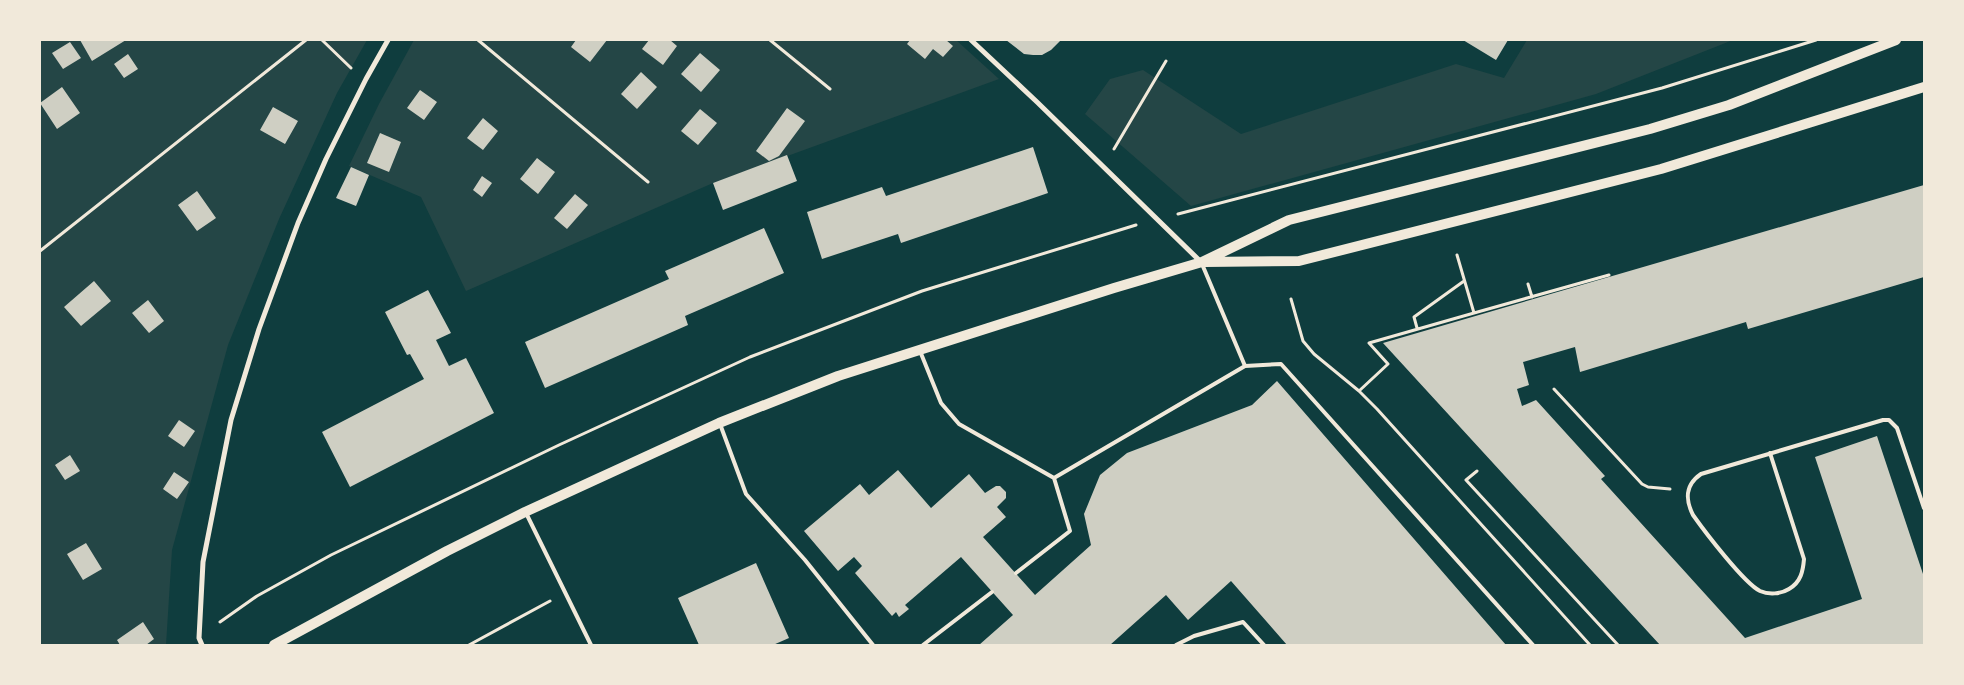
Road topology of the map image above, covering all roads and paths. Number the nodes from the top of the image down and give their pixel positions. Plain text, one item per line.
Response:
1 (306, 40) edge
2 (322, 40) edge
3 (388, 40) edge
4 (478, 40) edge
5 (770, 40) edge
6 (971, 40) edge
7 (1816, 40) edge
8 (1896, 40) edge
9 (1166, 61) dead end
10 (350, 67) dead end
11 (1924, 87) edge
12 (830, 89) dead end
13 (1103, 167) junction
14 (648, 182) dead end
15 (1156, 219) junction
16 (40, 251) edge
17 (1457, 255) dead end
18 (1202, 262) junction
19 (1609, 276) dead end
20 (1464, 280) junction
21 (1528, 284) dead end
22 (1532, 297) junction
23 (1291, 298) dead end
24 (1474, 314) junction
25 (1416, 328) junction
26 (919, 349) junction
27 (1245, 366) junction
28 (1554, 389) dead end
29 (1359, 391) junction
30 (720, 423) junction
31 (1770, 453) junction
32 (1476, 471) dead end
33 (1054, 478) junction
34 (1688, 490) junction
35 (1924, 508) edge
36 (525, 512) junction
37 (1016, 573) dead end
38 (992, 592) dead end
39 (566, 593) junction
40 (198, 638) junction
41 (202, 645) edge
42 (274, 645) edge
43 (469, 645) edge
44 (592, 645) edge
45 (873, 645) edge
46 (923, 645) edge
47 (1176, 645) edge
48 (1264, 645) edge
49 (1533, 645) edge
50 (1590, 645) edge
51 (1618, 645) edge

1 - 16 path
2 - 10 path
3 - 40 street
4 - 14 path
5 - 12 path
6 - 13 street
7 - 15 path
8 - 18 main road
9 - 13 path
11 - 18 main road
13 - 15 street
15 - 18 street
15 - 40 path
17 - 20 path
18 - 26 main road
18 - 27 lane
19 - 22 path
20 - 24 path
20 - 25 path
21 - 22 path
22 - 24 path
23 - 29 path
24 - 25 path
25 - 29 path
26 - 30 main road
26 - 33 lane
27 - 33 lane
27 - 49 lane
28 - 34 path
29 - 50 path
30 - 36 main road
30 - 45 lane
31 - 34 lane
31 - 34 lane
31 - 35 lane
32 - 51 path
33 - 37 lane
36 - 39 lane
36 - 42 main road
38 - 46 lane
39 - 43 path
39 - 44 lane
40 - 41 street
47 - 48 lane

